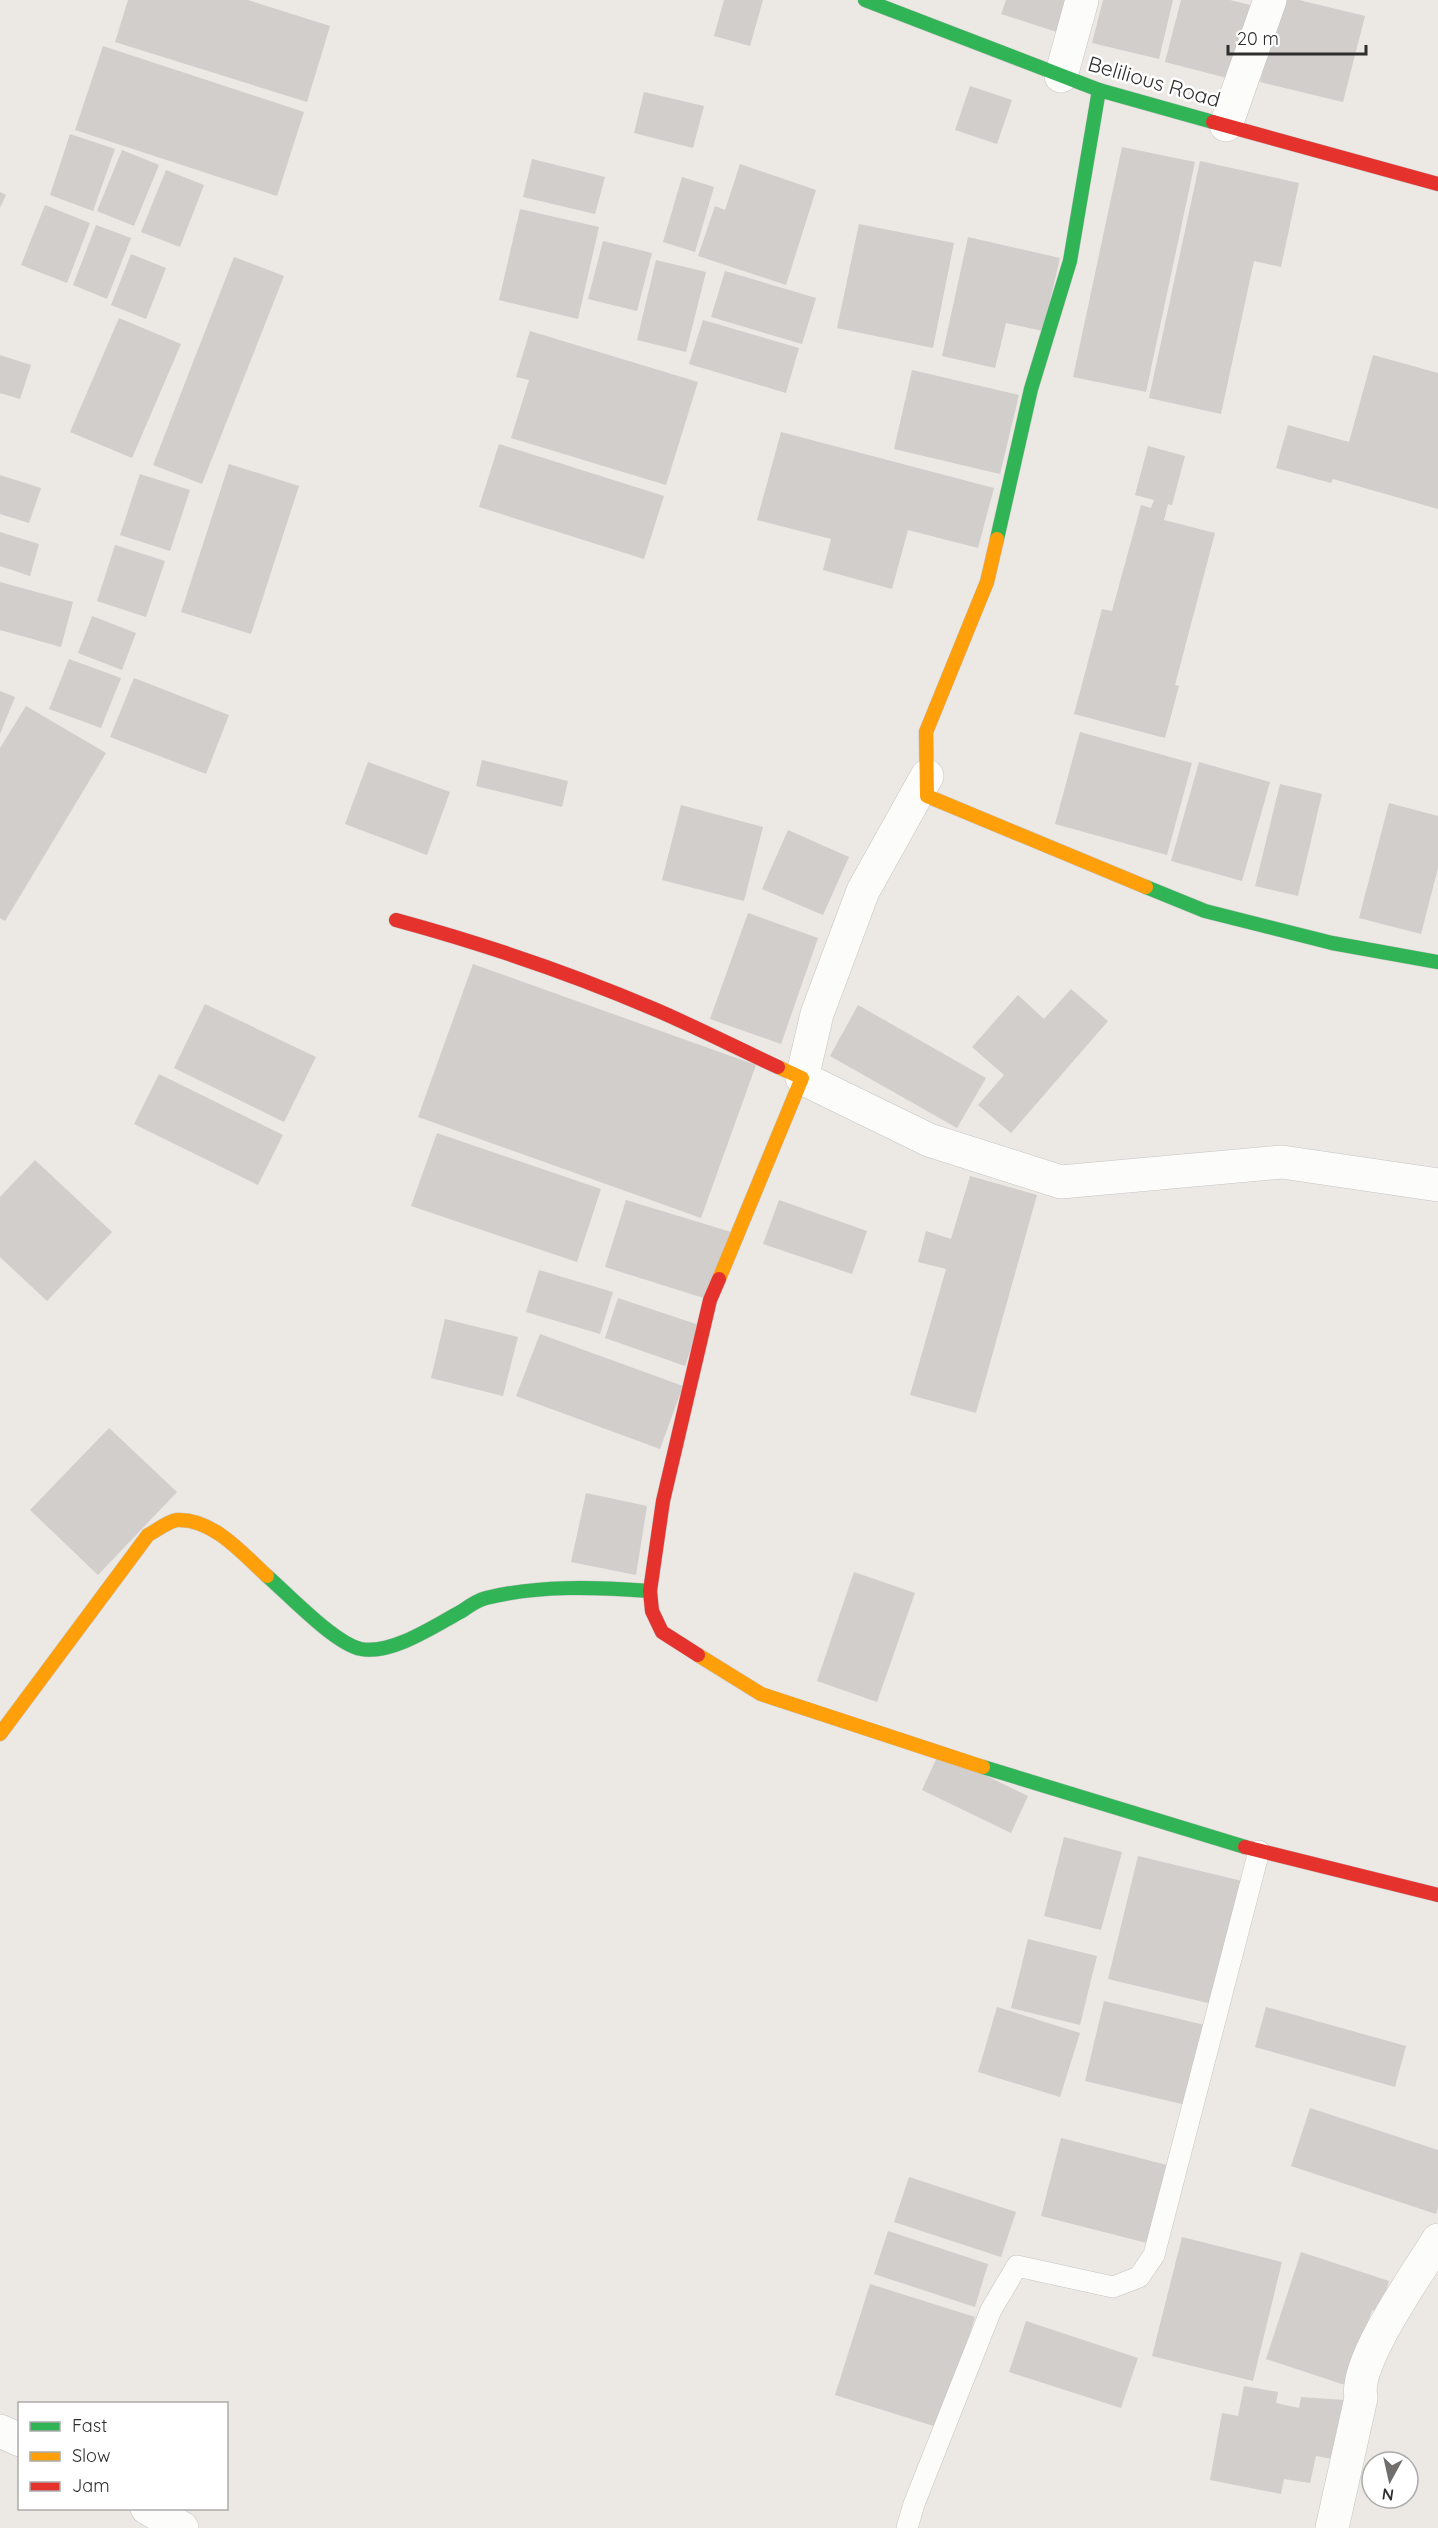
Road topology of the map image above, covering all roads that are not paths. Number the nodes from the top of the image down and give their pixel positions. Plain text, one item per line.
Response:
1 (865, 0) edge
2 (1082, 0) edge
3 (1270, 0) edge
4 (1061, 76) junction
5 (1099, 90) junction
6 (1226, 125) junction
7 (1438, 184) edge
8 (927, 776) junction
9 (396, 920) dead end
10 (1438, 962) edge
11 (802, 1078) junction
12 (1438, 1185) edge
13 (650, 1591) junction
14 (0, 1734) edge
15 (1260, 1851) junction
16 (1438, 1895) edge
17 (1438, 2240) edge
18 (0, 2431) edge
19 (18, 2439) edge
20 (150, 2510) edge
21 (182, 2528) edge
22 (907, 2528) edge
23 (1332, 2528) edge

1 - 4 street, Belilious Road
2 - 4 street
3 - 6 street
4 - 5 street, Belilious Road
5 - 6 street, Belilious Road
5 - 8 street
6 - 7 street, Belilious Road
8 - 10 street
8 - 11 street
9 - 11 street
11 - 12 street
11 - 13 street
13 - 14 street
13 - 15 street
15 - 16 street
15 - 22 lane
17 - 23 street
18 - 19 street
20 - 21 street

